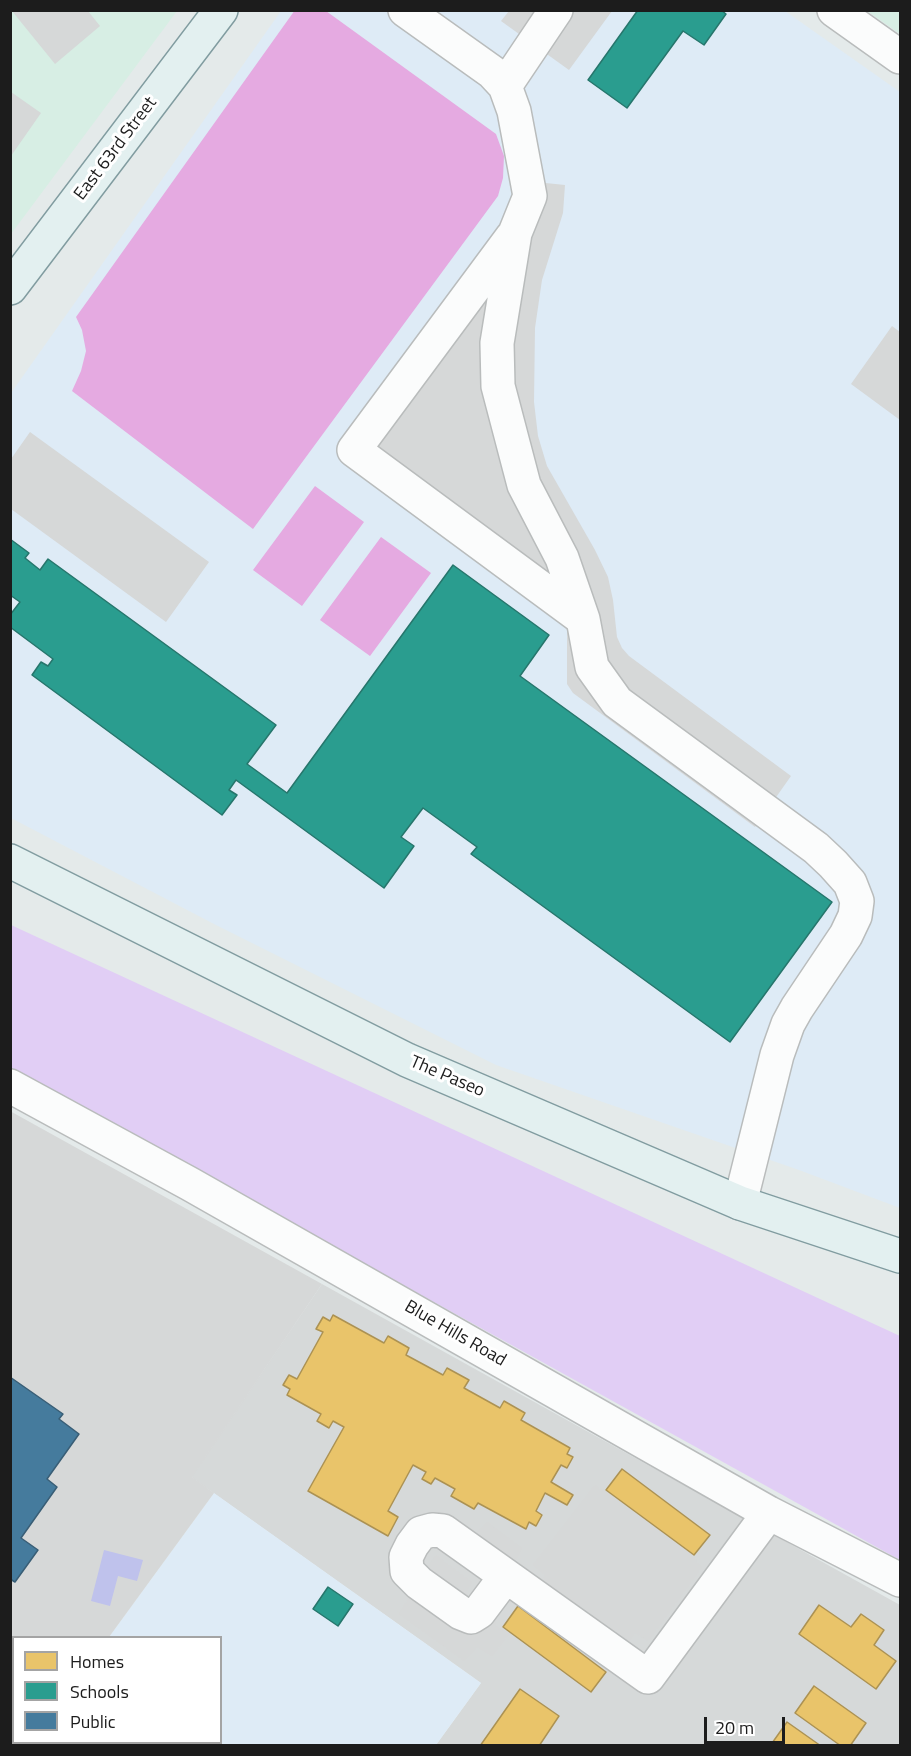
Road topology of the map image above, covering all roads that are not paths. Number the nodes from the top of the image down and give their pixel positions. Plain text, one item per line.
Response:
1 (221, 10) edge
2 (405, 10) edge
3 (556, 10) edge
4 (834, 10) edge
5 (900, 57) edge
6 (506, 86) junction
7 (514, 233) junction
8 (10, 288) edge
9 (583, 619) junction
10 (10, 861) edge
11 (10, 1086) edge
12 (740, 1203) junction
13 (900, 1256) edge
14 (769, 1513) junction
15 (506, 1576) dead end
16 (900, 1580) edge

1 - 8 main road, East 63rd Street
2 - 6 street
3 - 6 street
4 - 5 street
6 - 7 street
7 - 9 street
7 - 9 street
9 - 12 street
10 - 12 main road, The Paseo
11 - 14 street, Blue Hills Road
12 - 13 main road, The Paseo
14 - 15 street
14 - 16 street, Blue Hills Road

